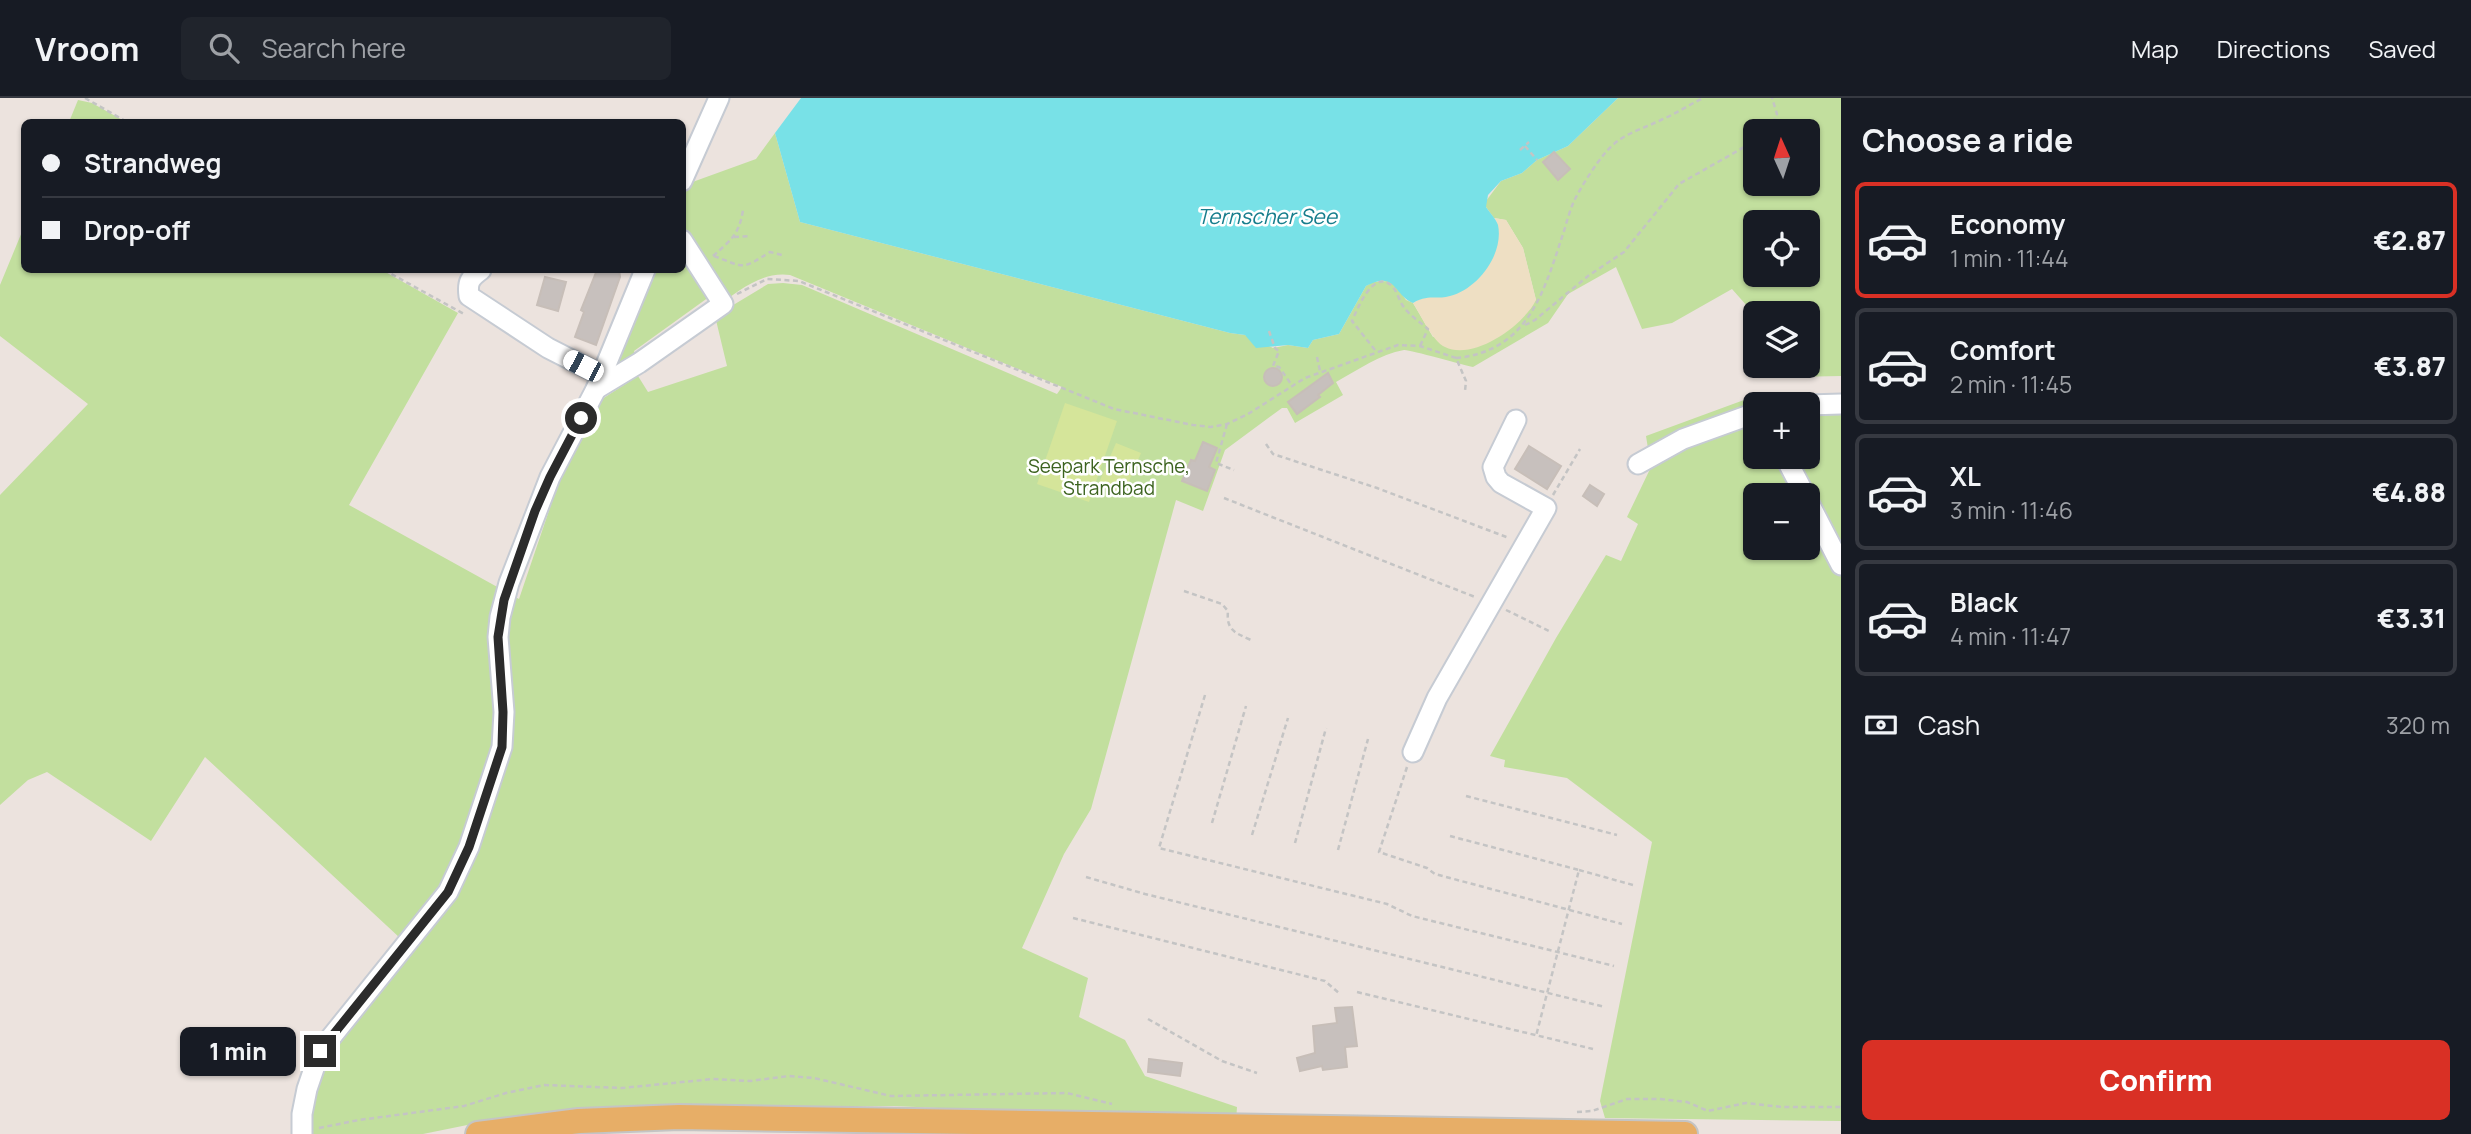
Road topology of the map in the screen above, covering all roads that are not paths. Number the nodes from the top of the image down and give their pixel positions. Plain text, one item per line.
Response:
1 (719, 98) edge
2 (686, 172) edge
3 (686, 244) edge
4 (477, 273) edge
5 (644, 273) edge
6 (613, 344) junction
7 (639, 363) junction
8 (598, 382) junction
9 (1841, 404) edge
10 (1820, 405) edge
11 (1743, 417) edge
12 (1516, 420) dead end
13 (1638, 464) dead end
14 (1820, 524) edge
15 (1841, 565) edge
16 (1413, 752) road end
17 (1344, 1131) edge
18 (302, 1133) edge
19 (478, 1134) edge
20 (1685, 1134) edge

1 - 2 street
3 - 7 street
4 - 8 street
5 - 6 street
6 - 7 street
6 - 8 street
7 - 8 street
8 - 18 street
9 - 10 street
11 - 13 street
12 - 16 street
14 - 15 street
17 - 19 main road
17 - 20 main road

